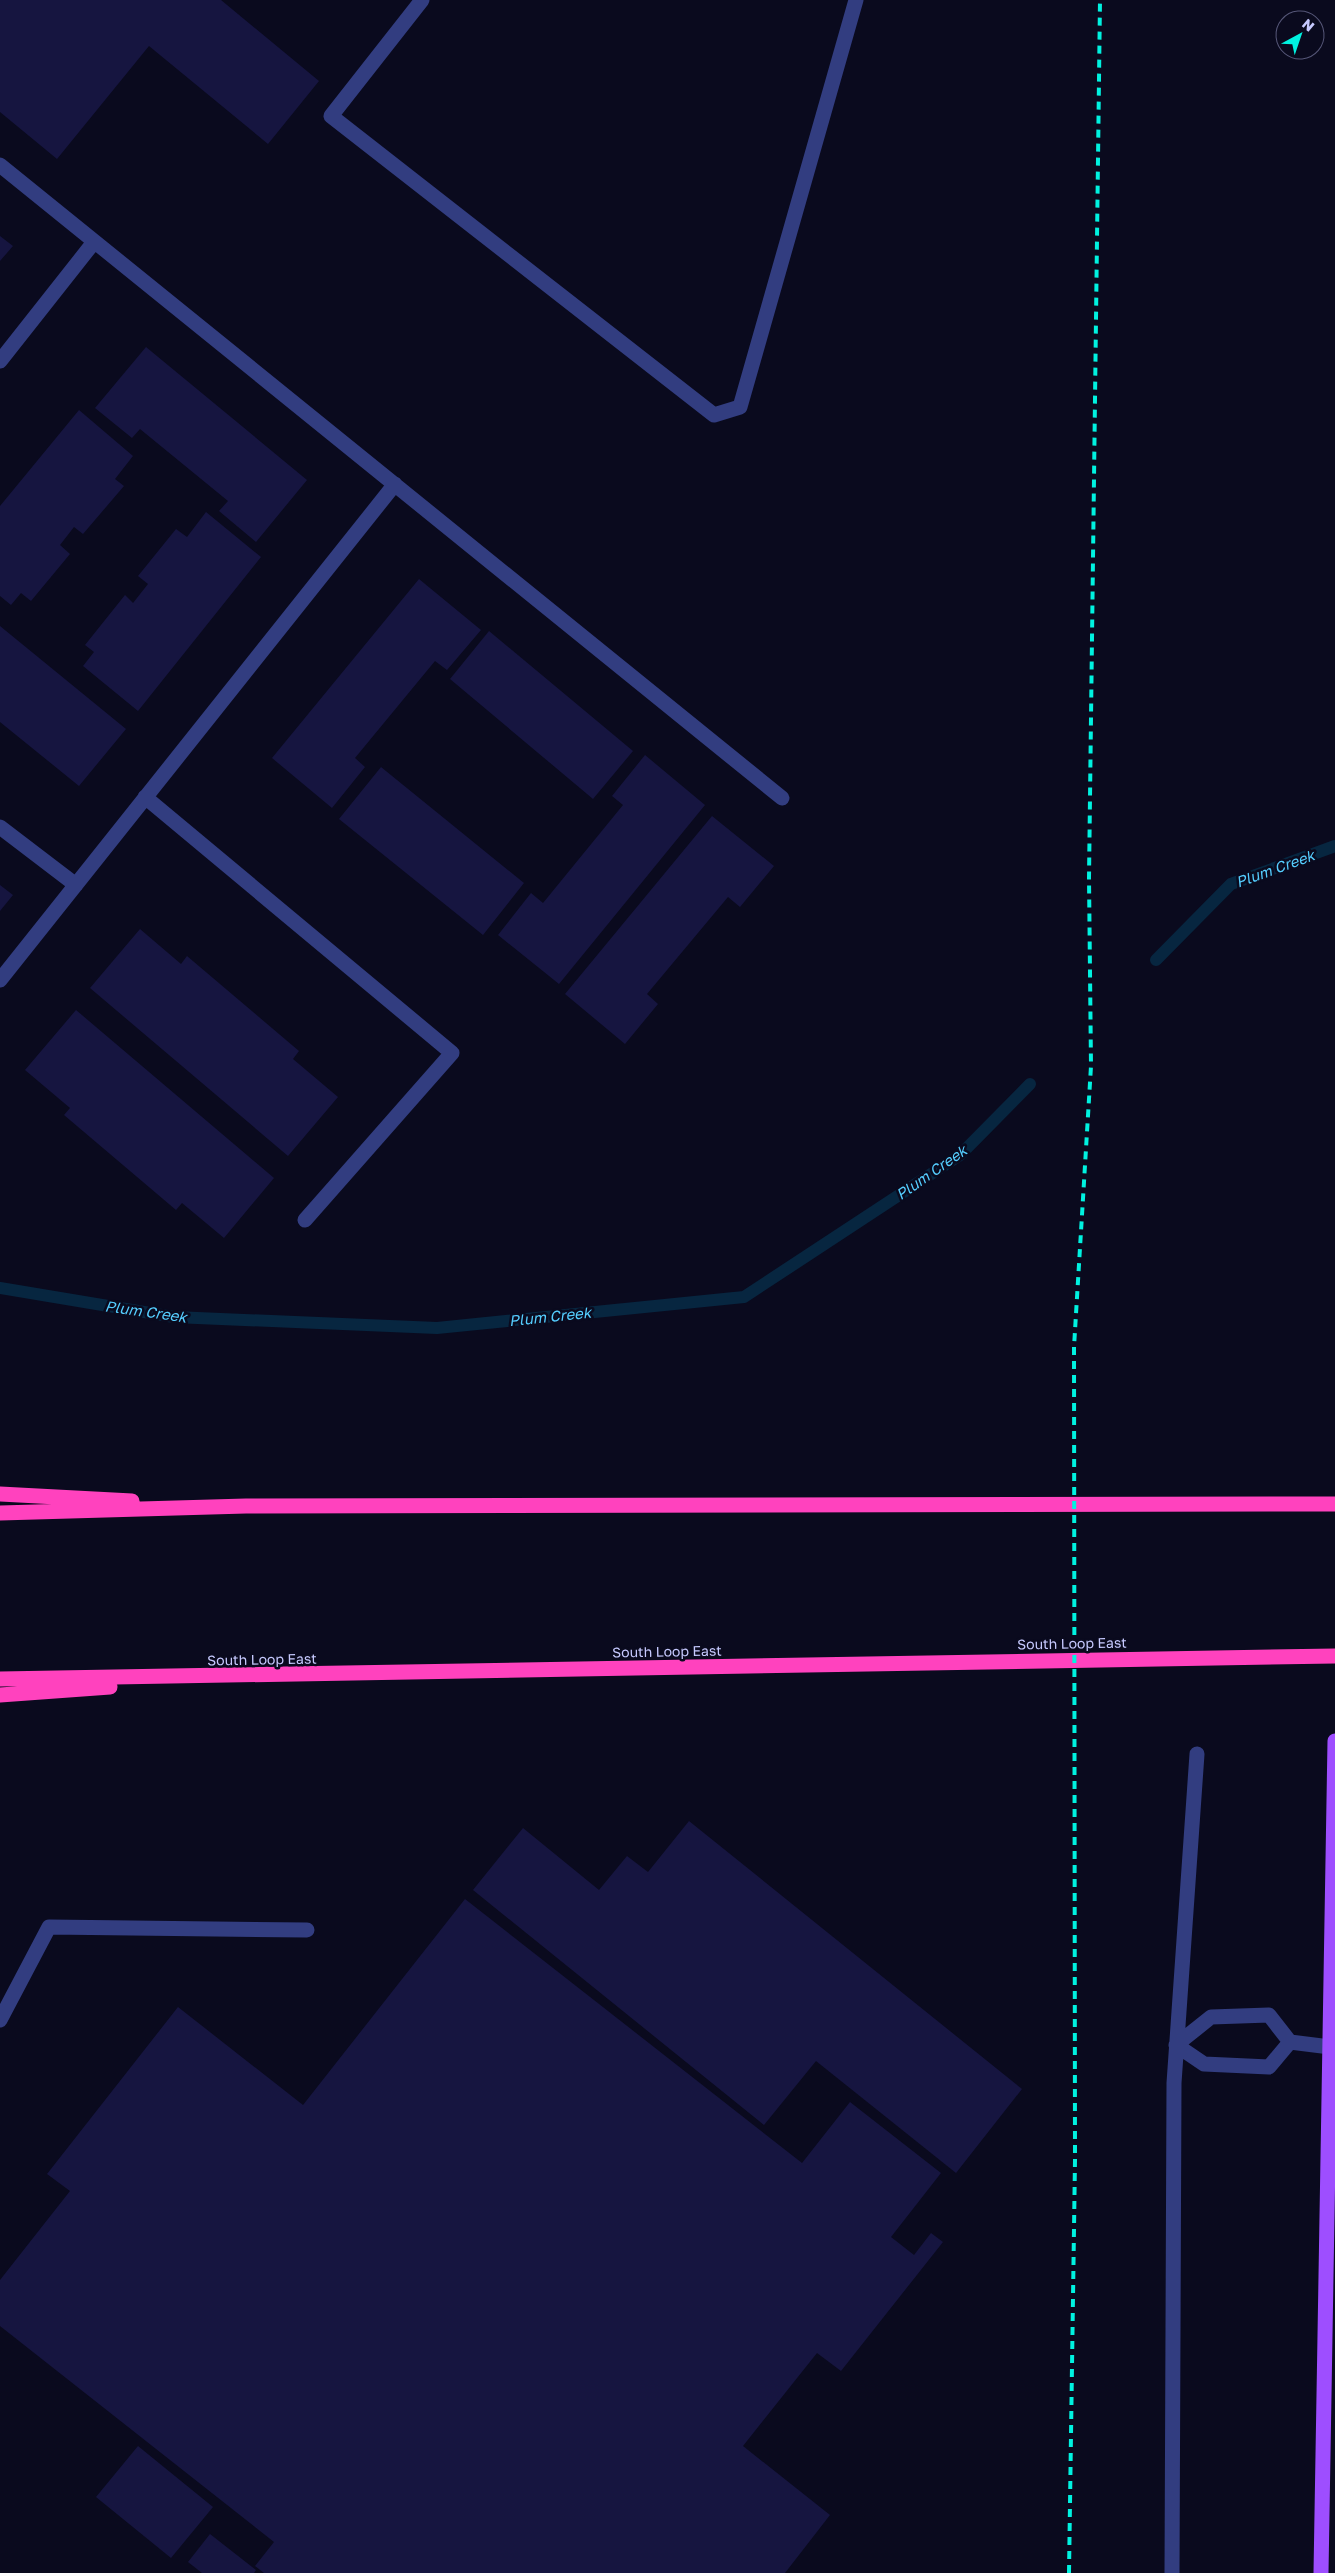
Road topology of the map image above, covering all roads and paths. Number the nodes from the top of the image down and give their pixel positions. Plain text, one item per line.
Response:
1 (422, 0) edge
2 (856, 0) edge
3 (0, 165) edge
4 (94, 242) junction
5 (0, 361) edge
6 (395, 484) junction
7 (145, 797) junction
8 (782, 798) dead end
9 (0, 827) edge
10 (76, 885) junction
11 (0, 980) edge
12 (305, 1220) dead end
13 (0, 1494) edge
14 (1335, 1504) edge
15 (246, 1506) junction
16 (0, 1513) edge
17 (1335, 1656) edge
18 (306, 1675) junction
19 (0, 1679) edge
20 (0, 1695) edge
21 (1335, 1741) edge
22 (1197, 1754) dead end
23 (1334, 1815) edge
24 (307, 1930) dead end
25 (0, 2020) edge
26 (1290, 2042) junction
27 (1176, 2045) junction
28 (1330, 2047) junction
29 (1330, 2297) edge
30 (1172, 2573) edge
31 (1321, 2573) edge

1 - 2 lane
3 - 4 lane
4 - 5 lane
4 - 6 lane
6 - 7 lane
6 - 8 lane
7 - 10 lane
7 - 12 lane
9 - 10 lane
10 - 11 lane
13 - 15 highway
14 - 15 highway
15 - 16 highway
17 - 18 highway, South Loop East
18 - 19 highway, South Loop East
18 - 20 highway
21 - 23 main road
22 - 27 lane
23 - 28 main road
24 - 25 lane
26 - 27 lane
26 - 27 lane
26 - 28 lane
27 - 30 lane
28 - 29 main road
29 - 31 main road

